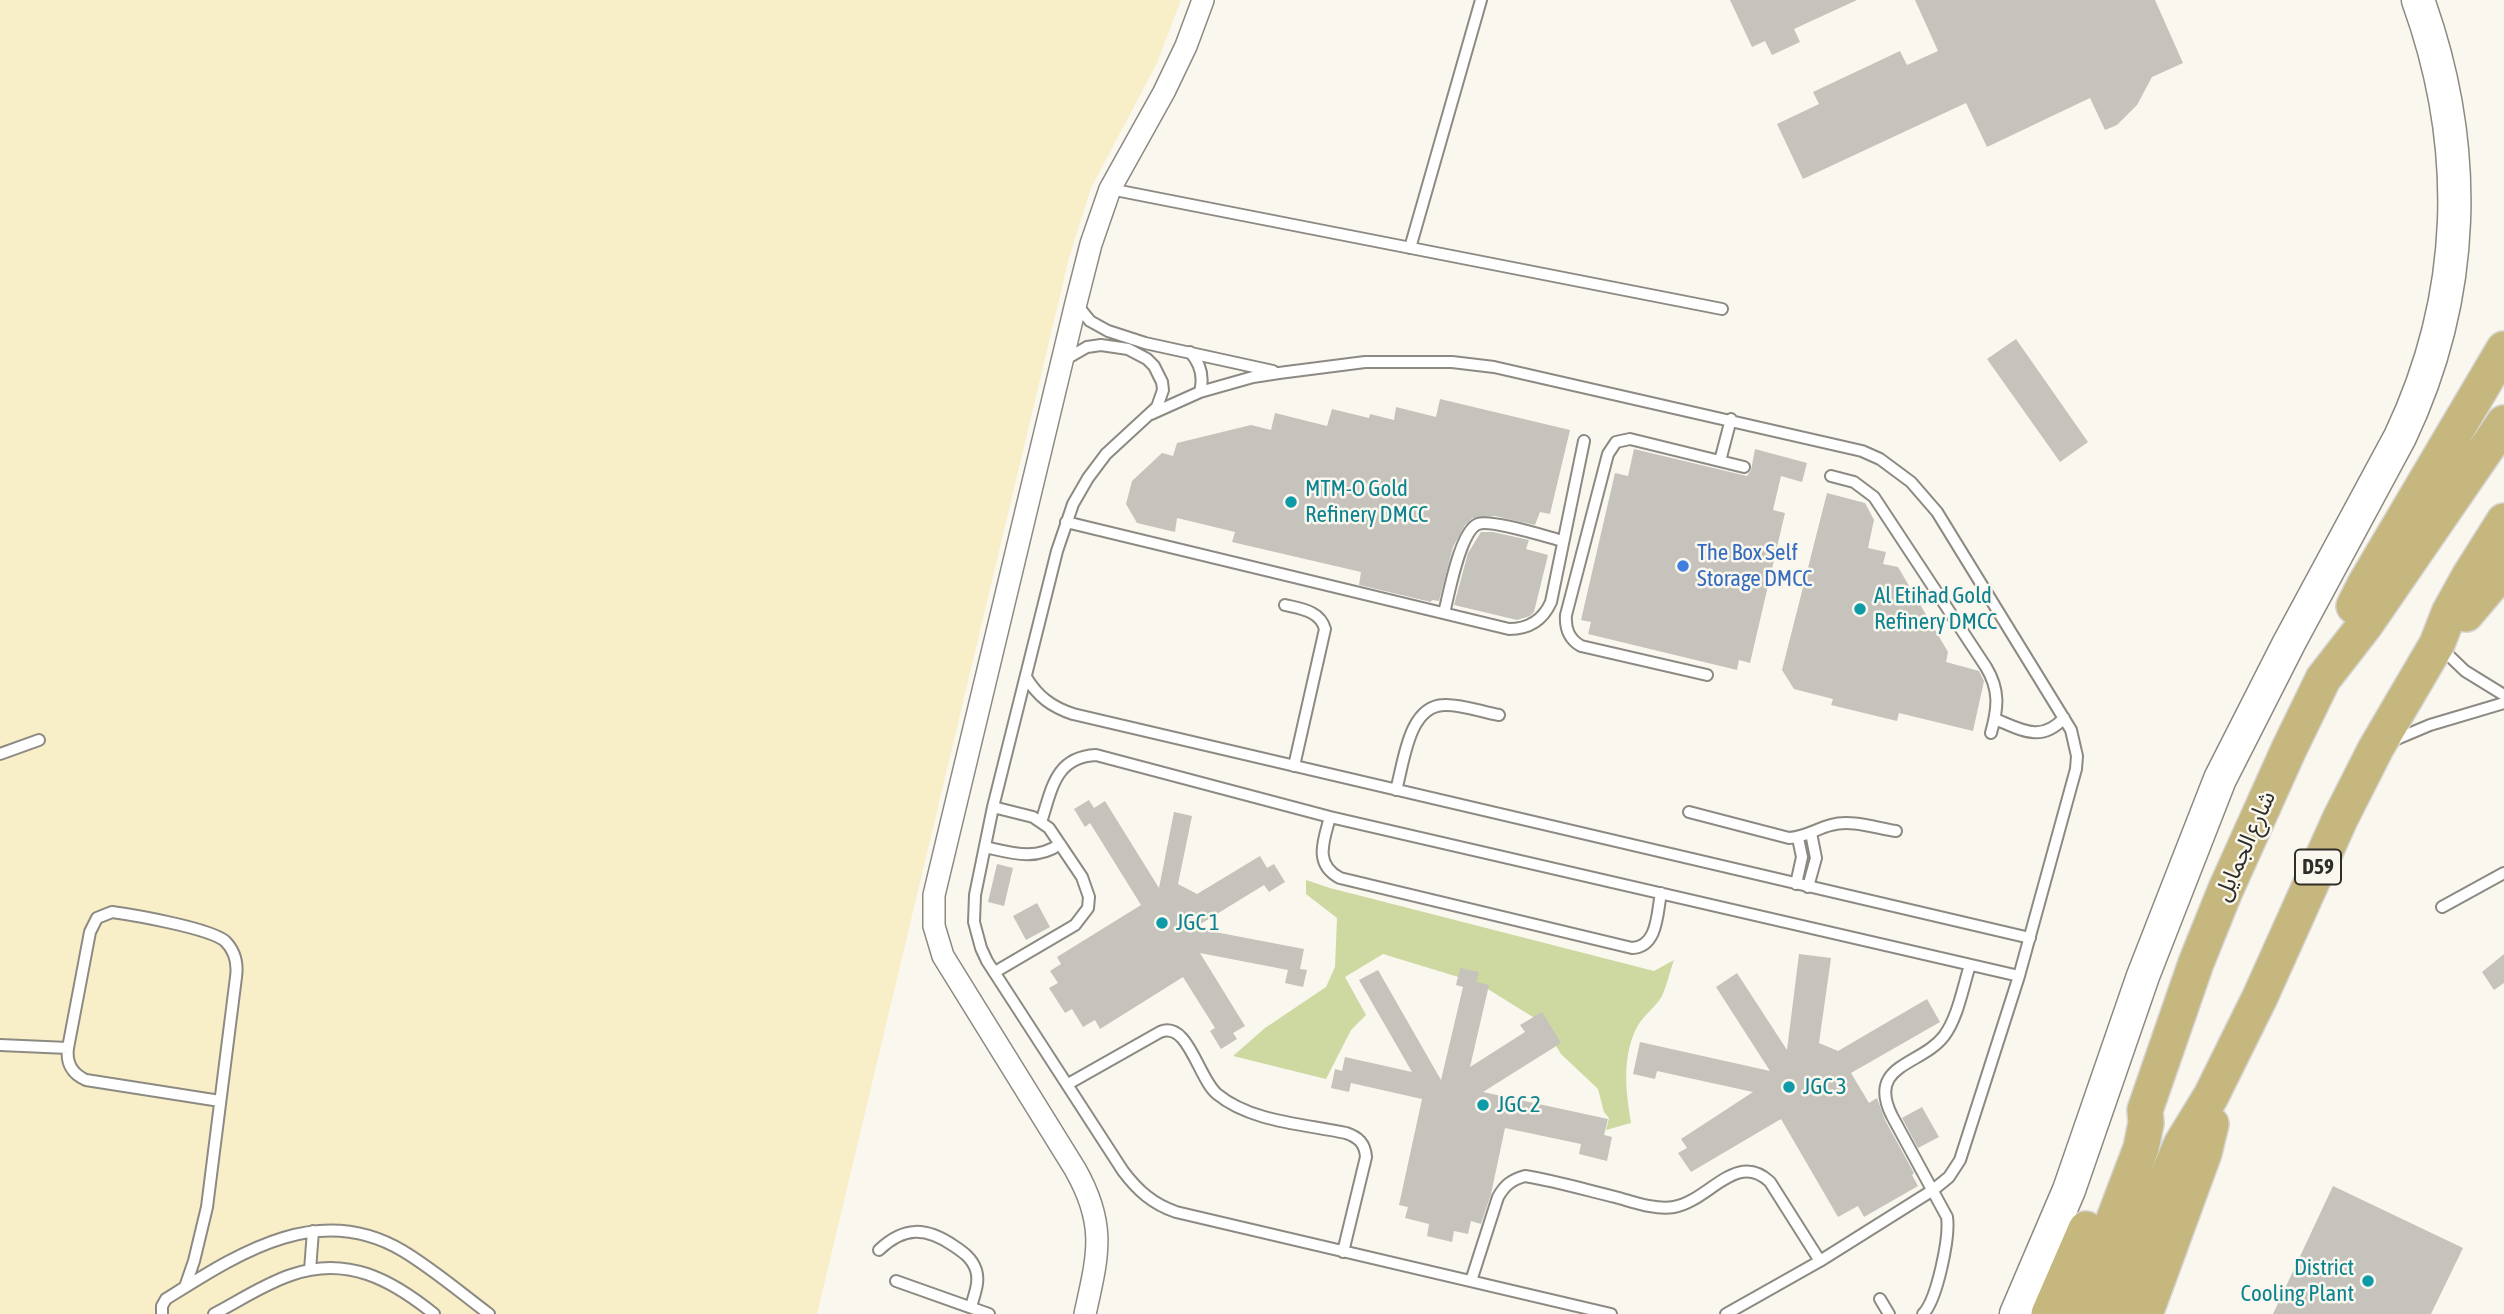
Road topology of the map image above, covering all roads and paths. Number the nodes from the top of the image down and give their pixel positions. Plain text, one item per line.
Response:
1 (1203, 0) edge
2 (1481, 0) edge
3 (2418, 0) edge
4 (1110, 188) junction
5 (1410, 248) junction
6 (1076, 303) junction
7 (1722, 309) dead end
8 (1130, 344) junction
9 (2504, 349) edge
10 (1190, 352) junction
11 (1063, 362) junction
12 (1279, 373) junction
13 (1200, 392) junction
14 (1151, 414) junction
15 (1731, 419) junction
16 (2504, 423) edge
17 (1584, 441) dead end
18 (1720, 461) junction
19 (1744, 467) dead end
20 (1831, 476) dead end
21 (2504, 521) edge
22 (1066, 522) junction
23 (1563, 541) junction
24 (2504, 569) edge
25 (1285, 605) dead end
26 (1444, 613) junction
27 (2437, 643) junction
28 (1707, 675) dead end
29 (1026, 677) junction
30 (2323, 679) junction
31 (2504, 695) edge
32 (2504, 703) edge
33 (1499, 715) dead end
34 (2064, 718) junction
35 (1995, 719) junction
36 (1991, 733) dead end
37 (39, 740) dead end
38 (2376, 748) junction
39 (0, 754) edge
40 (1294, 766) junction
41 (1396, 790) junction
42 (993, 807) junction
43 (1689, 812) dead end
44 (1331, 817) junction
45 (1041, 822) junction
46 (1896, 831) dead end
47 (1811, 833) junction
48 (1798, 838) junction
49 (1060, 844) junction
50 (985, 847) junction
51 (2504, 873) edge
52 (1802, 885) junction
53 (1661, 893) junction
54 (2442, 907) dead end
55 (2030, 938) junction
56 (1970, 965) junction
57 (995, 972) junction
58 (2019, 976) junction
59 (0, 1045) edge
60 (68, 1048) junction
61 (1068, 1084) junction
62 (2211, 1096) junction
63 (220, 1101) junction
64 (2144, 1110) junction
65 (1933, 1190) junction
66 (313, 1231) junction
67 (879, 1250) dead end
68 (1343, 1252) junction
69 (1820, 1261) junction
70 (310, 1270) junction
71 (896, 1281) dead end
72 (1471, 1281) junction
73 (185, 1287) junction
74 (1880, 1299) dead end
75 (971, 1307) junction
76 (162, 1314) edge
77 (214, 1314) edge
78 (434, 1314) edge
79 (489, 1314) edge
80 (989, 1314) edge
81 (1085, 1314) edge
82 (1611, 1314) edge
83 (1726, 1314) edge
84 (1889, 1314) edge
85 (1923, 1314) edge
86 (2017, 1314) edge
87 (2049, 1314) edge
88 (2078, 1314) edge
89 (2110, 1314) edge
90 (2145, 1314) edge

1 - 4 street
2 - 5 lane
3 - 86 main road
4 - 5 lane
4 - 6 street
5 - 7 lane
6 - 8 lane
6 - 11 street
8 - 10 lane
8 - 11 lane
8 - 14 lane
9 - 30 main road
10 - 12 lane
10 - 13 lane
11 - 81 street
12 - 13 lane
12 - 15 lane
13 - 14 lane
14 - 22 lane
15 - 18 lane
15 - 34 lane
16 - 30 main road, شارع الجمايل
17 - 23 lane
18 - 19 lane
18 - 28 lane
20 - 35 lane
21 - 27 main road
22 - 26 lane
22 - 29 lane
23 - 26 lane
23 - 26 lane
24 - 27 main road
25 - 40 lane
27 - 31 lane
27 - 38 main road, D59
29 - 40 lane
29 - 42 lane
30 - 64 main road, شارع الجمايل
32 - 38 lane
33 - 41 lane
34 - 35 lane
34 - 55 lane
35 - 36 lane
37 - 39 lane
38 - 62 main road, D59
40 - 41 lane
41 - 52 lane
42 - 45 lane
42 - 50 lane
43 - 48 lane
44 - 45 lane
44 - 53 lane
44 - 53 lane
45 - 49 lane
46 - 47 lane
47 - 48 lane
47 - 52 lane
48 - 52 lane
49 - 50 lane
49 - 57 lane
50 - 57 lane
51 - 54 lane
52 - 55 lane
53 - 56 lane
55 - 58 lane
56 - 58 lane
56 - 65 lane
57 - 61 lane
58 - 65 lane
59 - 60 lane
60 - 63 lane
60 - 63 lane
61 - 68 lane
61 - 68 lane
62 - 89 main road, D59
62 - 90 main road
63 - 73 lane
64 - 87 main road
64 - 88 main road, شارع الجمايل
65 - 69 lane
65 - 85 lane
66 - 70 lane
66 - 73 lane
66 - 79 lane
67 - 75 lane
68 - 72 lane
69 - 72 lane
69 - 83 lane
70 - 77 lane
70 - 78 lane
71 - 75 lane
72 - 82 lane
73 - 76 lane
74 - 84 lane
75 - 80 lane

